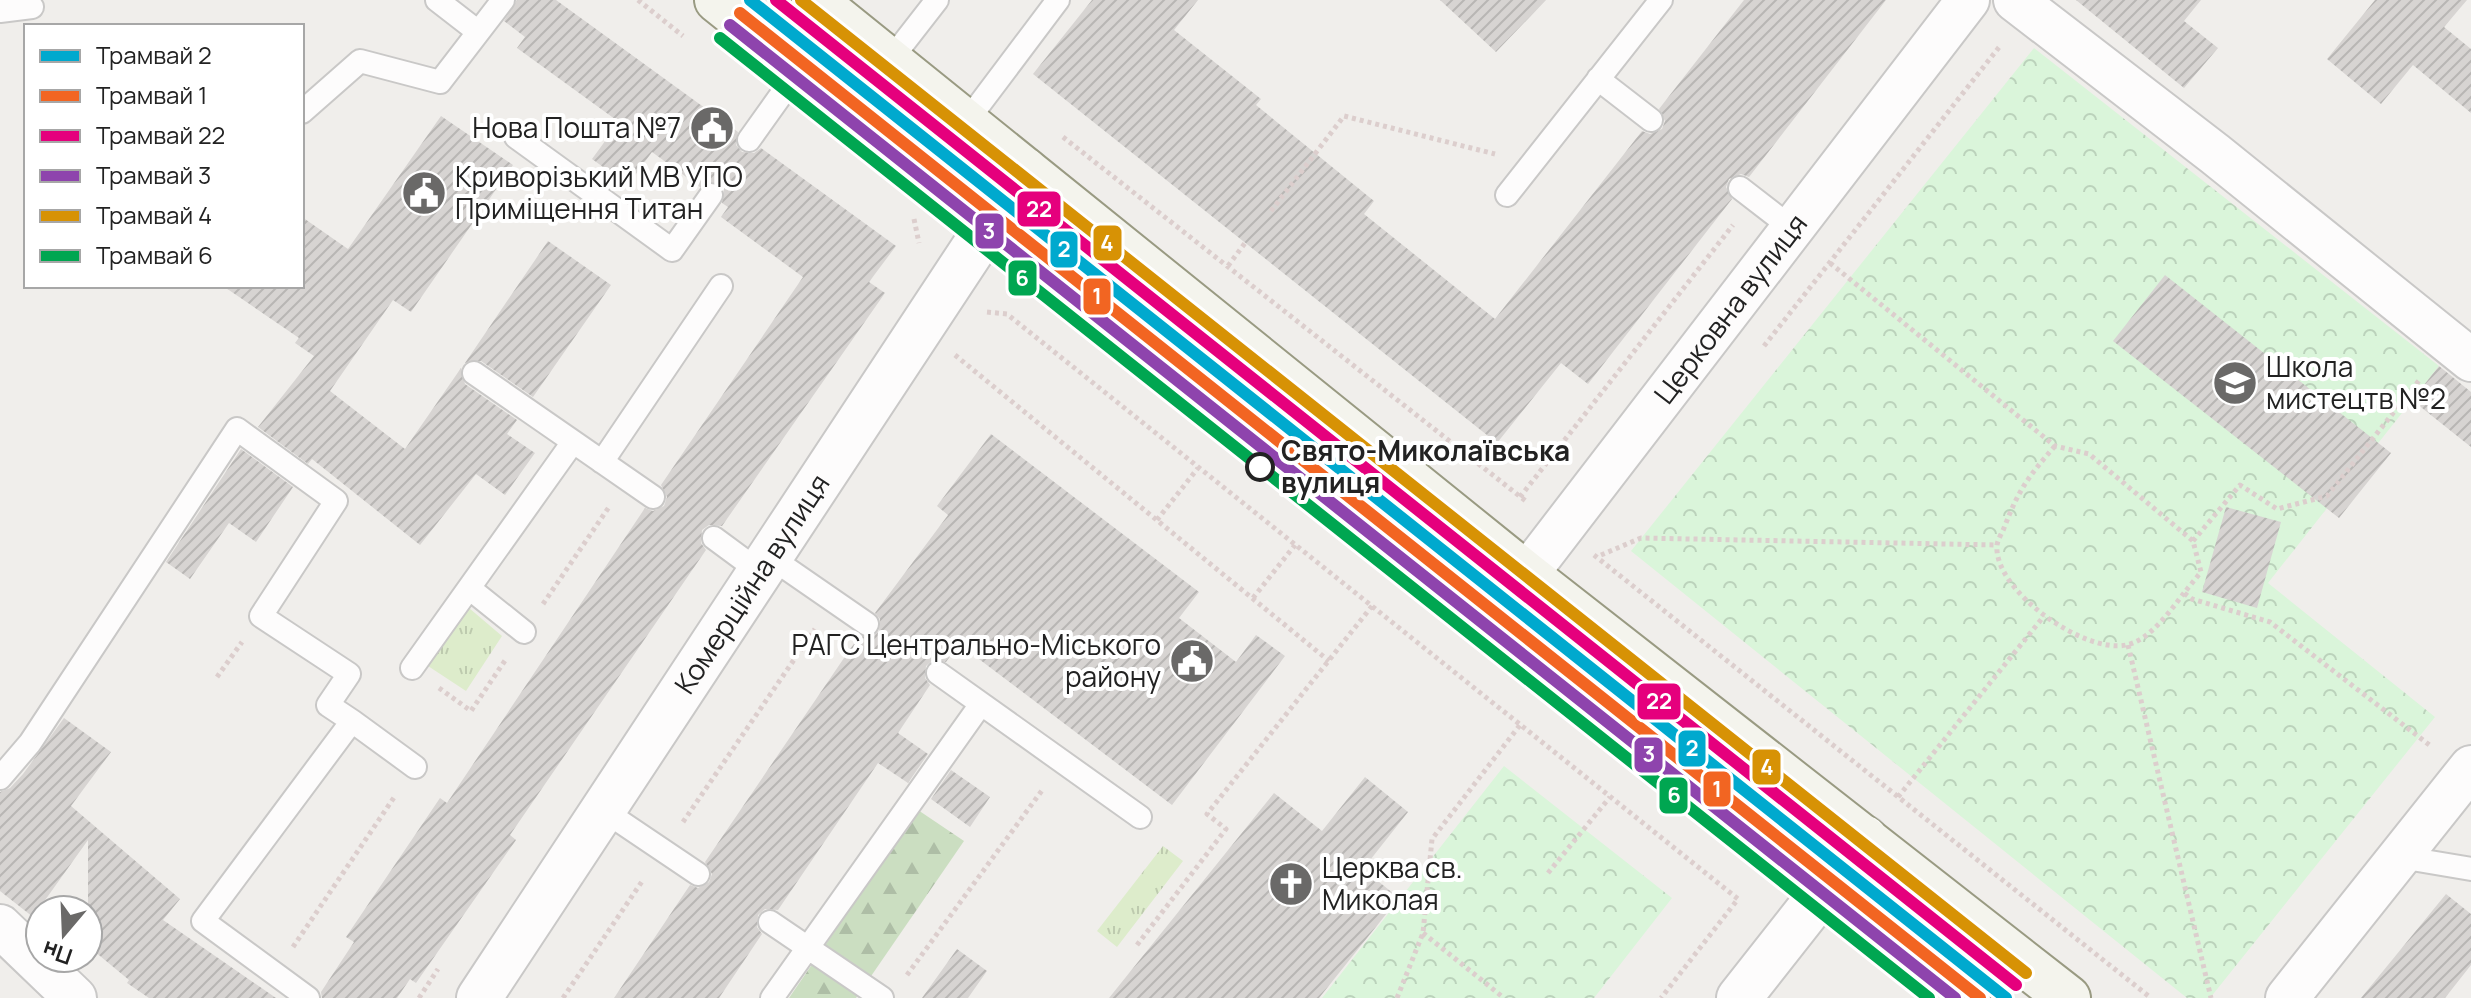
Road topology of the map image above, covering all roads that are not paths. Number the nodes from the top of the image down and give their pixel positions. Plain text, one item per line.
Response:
1 (437, 0) edge
2 (503, 0) edge
3 (717, 0) edge
4 (814, 0) edge
5 (937, 0) edge
6 (1058, 0) edge
7 (1661, 0) edge
8 (1968, 0) edge
9 (2022, 5) edge
10 (32, 7) dead end
11 (0, 11) edge
12 (477, 31) junction
13 (891, 62) junction
14 (801, 67) junction
15 (1598, 79) junction
16 (853, 108) junction
17 (304, 110) edge
18 (1651, 120) dead end
19 (968, 124) junction
20 (516, 137) dead end
21 (749, 140) dead end
22 (930, 170) junction
23 (1025, 170) junction
24 (1746, 194) road end
25 (711, 195) dead end
26 (1507, 195) dead end
27 (992, 220) junction
28 (1793, 229) junction
29 (721, 286) dead end
30 (2460, 351) edge
31 (474, 373) dead end
32 (573, 442) junction
33 (602, 462) junction
34 (653, 497) dead end
35 (714, 538) dead end
36 (765, 564) junction
37 (1527, 575) junction
38 (469, 588) junction
39 (1493, 618) junction
40 (867, 624) dead end
41 (524, 632) dead end
42 (412, 668) dead end
43 (938, 673) dead end
44 (981, 704) junction
45 (352, 721) junction
46 (2454, 759) edge
47 (415, 767) road end
48 (0, 778) edge
49 (603, 810) junction
50 (1140, 817) dead end
51 (1865, 838) junction
52 (2400, 857) junction
53 (2471, 869) edge
54 (698, 874) dead end
55 (1827, 887) junction
56 (770, 922) dead end
57 (0, 926) edge
58 (807, 947) junction
59 (890, 992) edge
60 (75, 998) edge
61 (308, 998) edge
62 (479, 998) edge
63 (772, 998) edge
64 (1739, 998) edge
65 (1968, 998) edge
66 (2068, 998) edge
67 (2287, 998) edge

1 - 12 lane
2 - 12 lane
3 - 14 main road
4 - 13 main road
5 - 13 lane
6 - 19 lane
7 - 15 lane
8 - 28 street, Церковна вулиця
9 - 30 street
10 - 11 lane
12 - 17 lane
13 - 16 lane
13 - 19 main road
14 - 16 main road
14 - 21 lane
15 - 18 lane
15 - 26 lane
16 - 22 main road
19 - 22 lane
19 - 23 main road
20 - 25 lane
22 - 27 main road
23 - 27 street, Комерційна вулиця
23 - 37 main road
24 - 28 lane
27 - 36 street, Комерційна вулиця
27 - 39 main road
28 - 37 street, Церковна вулиця
29 - 33 lane
31 - 32 lane
32 - 33 lane
32 - 38 lane
33 - 34 lane
35 - 36 lane
36 - 40 lane
36 - 49 street, Комерційна вулиця
37 - 39 street, Церковна вулиця
37 - 51 main road
38 - 41 lane
38 - 42 lane
39 - 55 main road
43 - 44 lane
44 - 50 lane
44 - 58 lane
45 - 47 lane
45 - 48 lane
45 - 61 lane
46 - 52 street
49 - 54 lane
49 - 62 street, Комерційна вулиця
51 - 55 street
51 - 66 main road
52 - 53 lane
52 - 67 street
55 - 64 street
55 - 65 main road
56 - 58 lane
57 - 60 street
58 - 59 lane
58 - 63 lane

